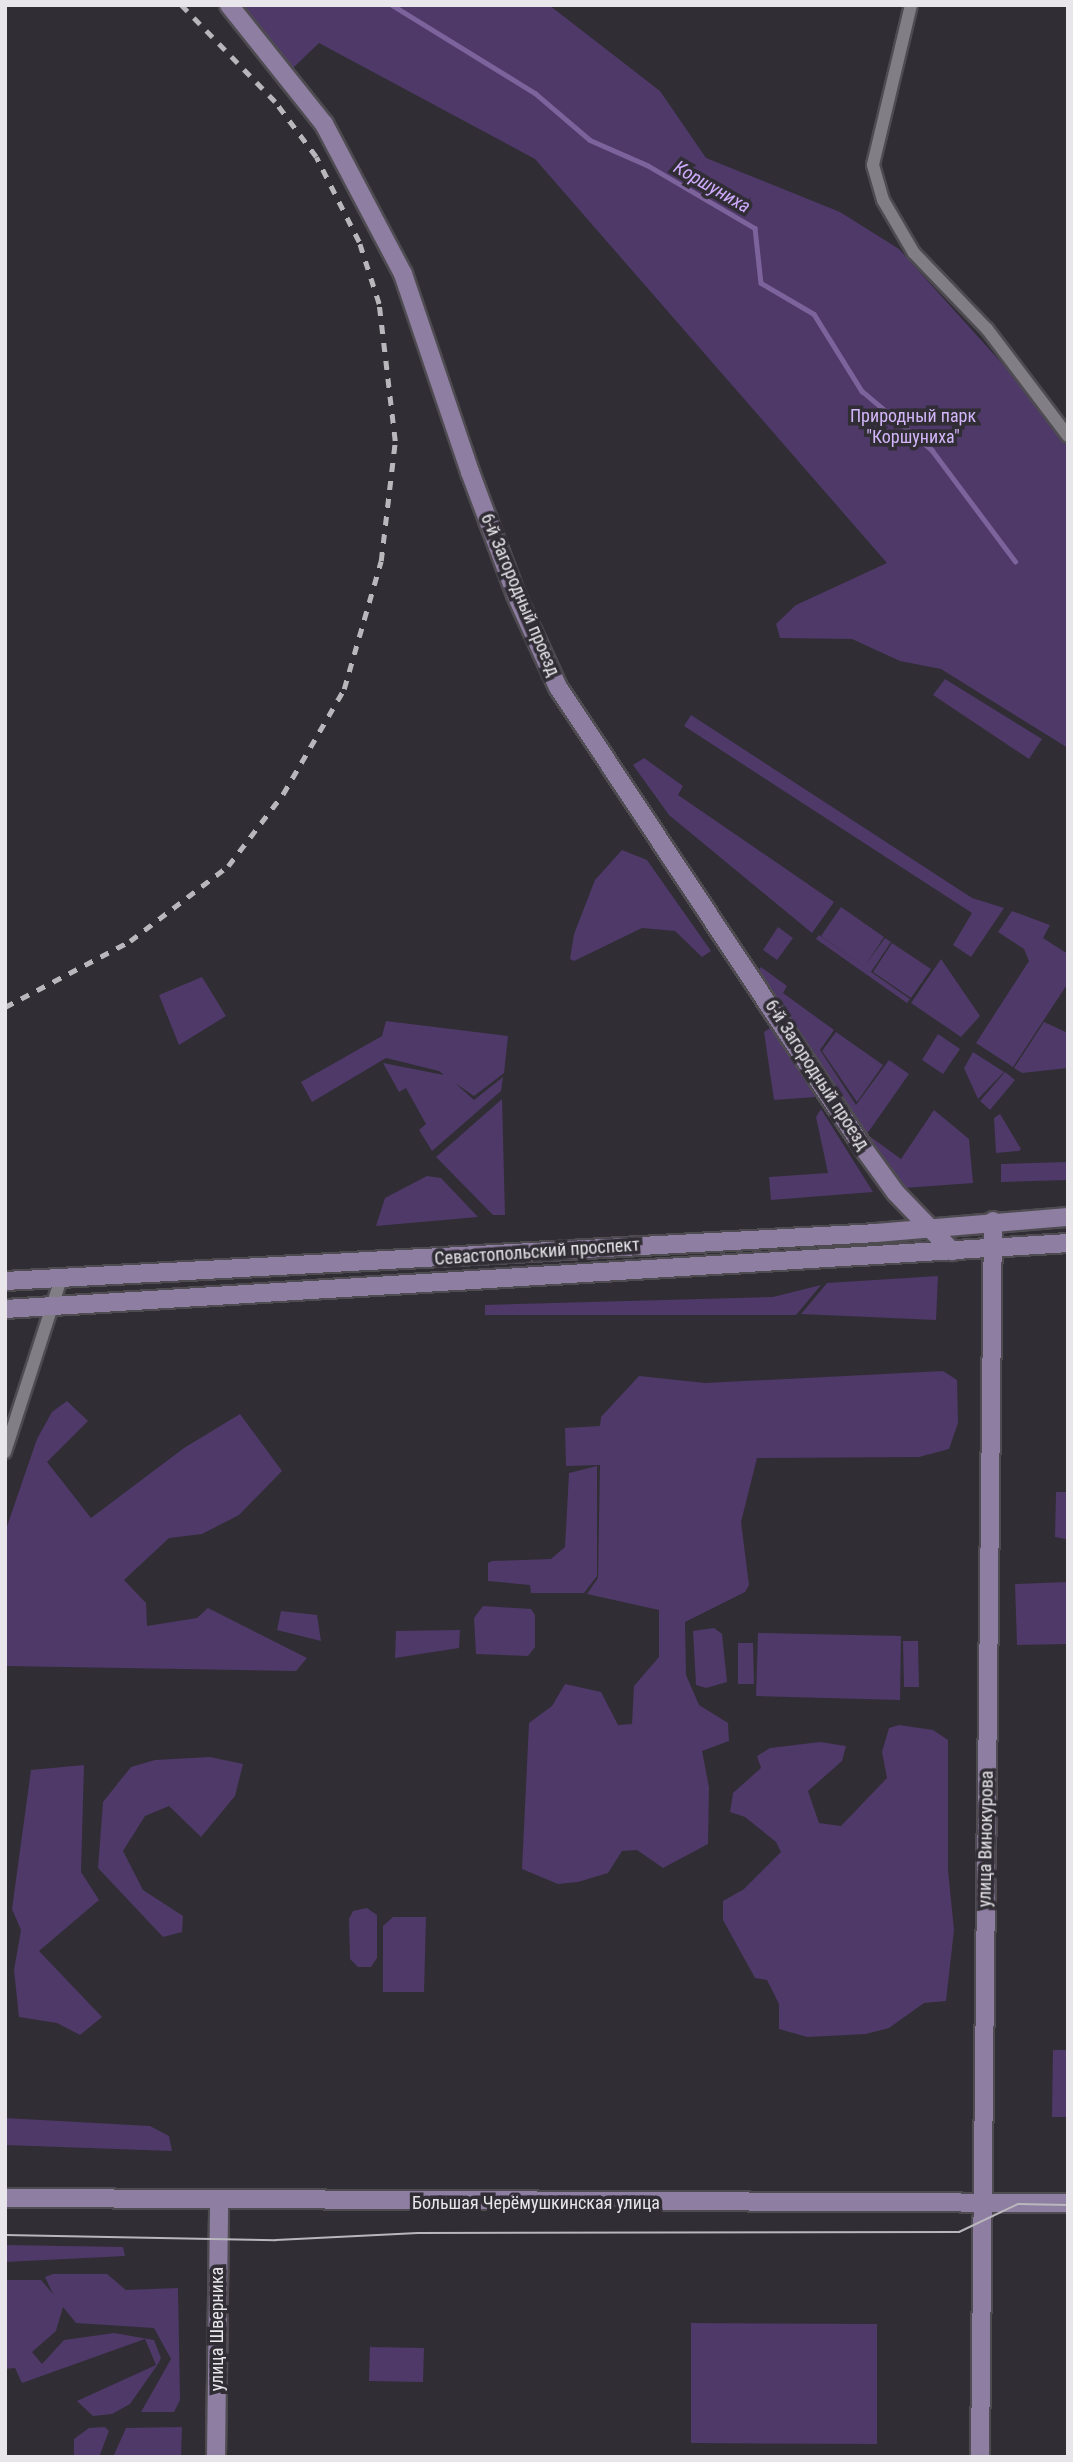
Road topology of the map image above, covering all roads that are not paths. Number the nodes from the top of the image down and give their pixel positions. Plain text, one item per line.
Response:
1 (229, 5) edge
2 (911, 5) edge
3 (1068, 436) edge
4 (1068, 1217) edge
5 (993, 1221) junction
6 (929, 1229) junction
7 (1068, 1243) edge
8 (992, 1247) junction
9 (952, 1251) junction
10 (61, 1279) junction
11 (5, 1281) edge
12 (53, 1306) junction
13 (5, 1309) edge
14 (5, 1452) edge
15 (5, 2198) edge
16 (983, 2201) junction
17 (219, 2202) junction
18 (1068, 2203) edge
19 (216, 2457) edge
20 (980, 2457) edge

1 - 6 main road, 6-й Загородный проезд
2 - 3 street
4 - 5 main road, Севастопольский проспект
5 - 6 main road, Севастопольский проспект
5 - 8 main road, улица Винокурова
6 - 9 main road, 6-й Загородный проезд
6 - 10 main road, Севастопольский проспект
7 - 8 main road, Севастопольский проспект
8 - 9 main road, Севастопольский проспект
8 - 16 main road, улица Винокурова
9 - 12 main road, Севастопольский проспект
10 - 11 main road, Севастопольский проспект
10 - 12 street
12 - 13 main road, Севастопольский проспект
12 - 14 street
15 - 17 main road, Большая Черёмушкинская улица
16 - 17 main road, Большая Черёмушкинская улица
16 - 18 main road, Большая Черёмушкинская улица
16 - 20 main road, улица Винокурова
17 - 19 main road, улица Шверника

